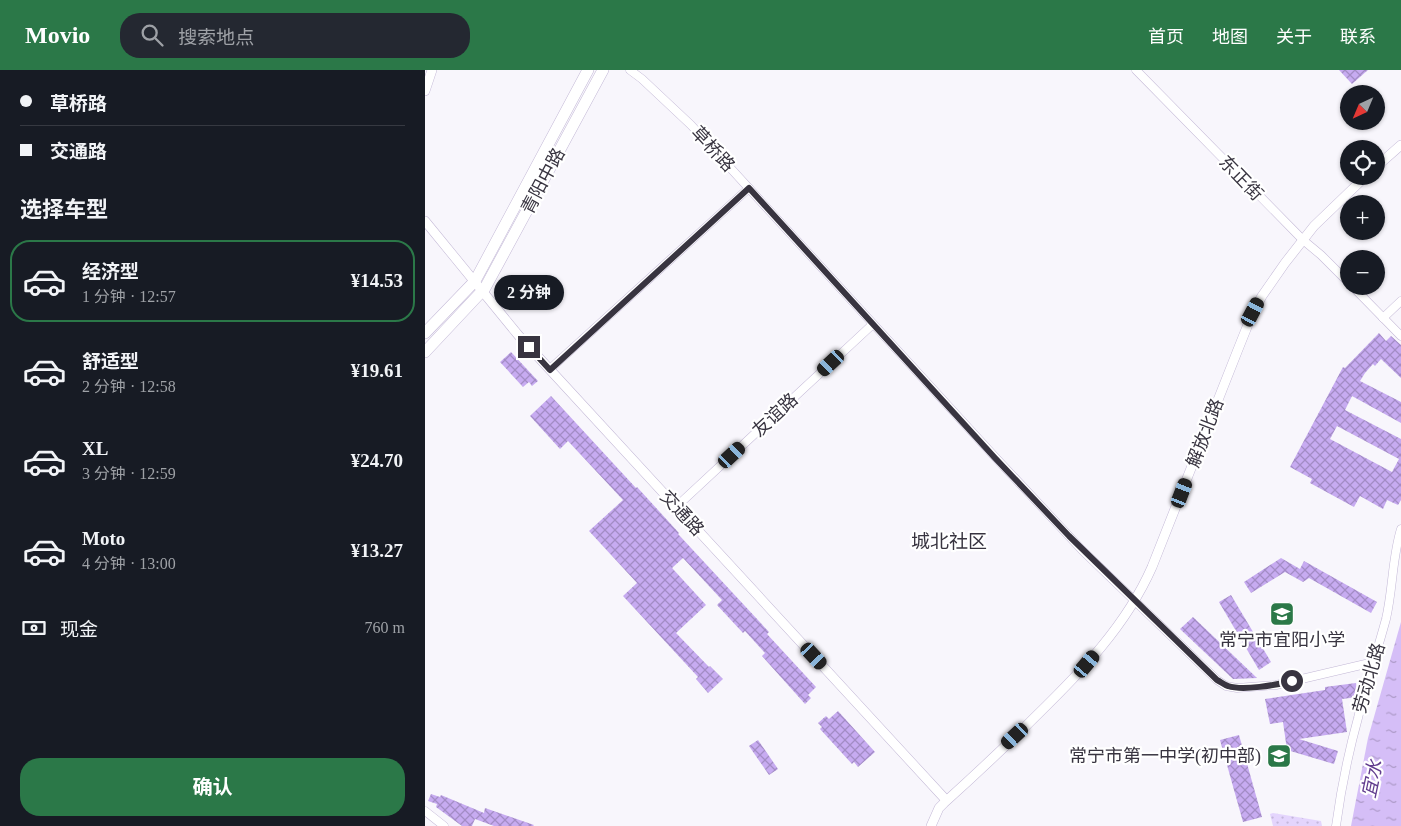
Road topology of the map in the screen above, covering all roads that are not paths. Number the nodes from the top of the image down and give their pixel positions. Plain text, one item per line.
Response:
1 (432, 70) edge
2 (589, 70) edge
3 (603, 70) edge
4 (630, 70) edge
5 (1135, 70) edge
6 (425, 91) edge
7 (1401, 145) edge
8 (1385, 159) edge
9 (1357, 185) edge
10 (749, 188) junction
11 (425, 221) edge
12 (1303, 240) junction
13 (1340, 274) edge
14 (475, 281) junction
15 (482, 291) junction
16 (1361, 295) edge
17 (1401, 301) edge
18 (1383, 318) junction
19 (873, 324) junction
20 (425, 333) edge
21 (1401, 336) edge
22 (425, 352) edge
23 (550, 370) junction
24 (676, 507) junction
25 (1401, 529) edge
26 (1135, 601) junction
27 (1373, 662) junction
28 (946, 800) junction
29 (425, 811) edge
30 (445, 826) edge
31 (931, 826) edge
32 (1336, 826) edge

1 - 6 street
2 - 14 main road, 青阳中路
3 - 15 main road, 青阳中路
4 - 10 street, 草桥路
5 - 12 street, 东正街
7 - 8 street
9 - 12 street, 解放北路
10 - 19 street, 草桥路
10 - 23 street
11 - 14 street, 交通路
12 - 13 street, 东正街
12 - 26 street, 解放北路
14 - 15 street, 交通路
14 - 20 main road, 青阳中路
15 - 22 main road, 青阳中路
15 - 23 street, 交通路
16 - 18 street
17 - 18 street
18 - 21 street
19 - 24 street, 友谊路
19 - 26 street, 草桥路
23 - 24 street, 交通路
24 - 28 street, 交通路
25 - 27 street, 劳动北路
26 - 27 street, 草桥路
26 - 28 street, 解放北路
27 - 32 street, 劳动北路
28 - 31 street, 解放北路
29 - 30 street

